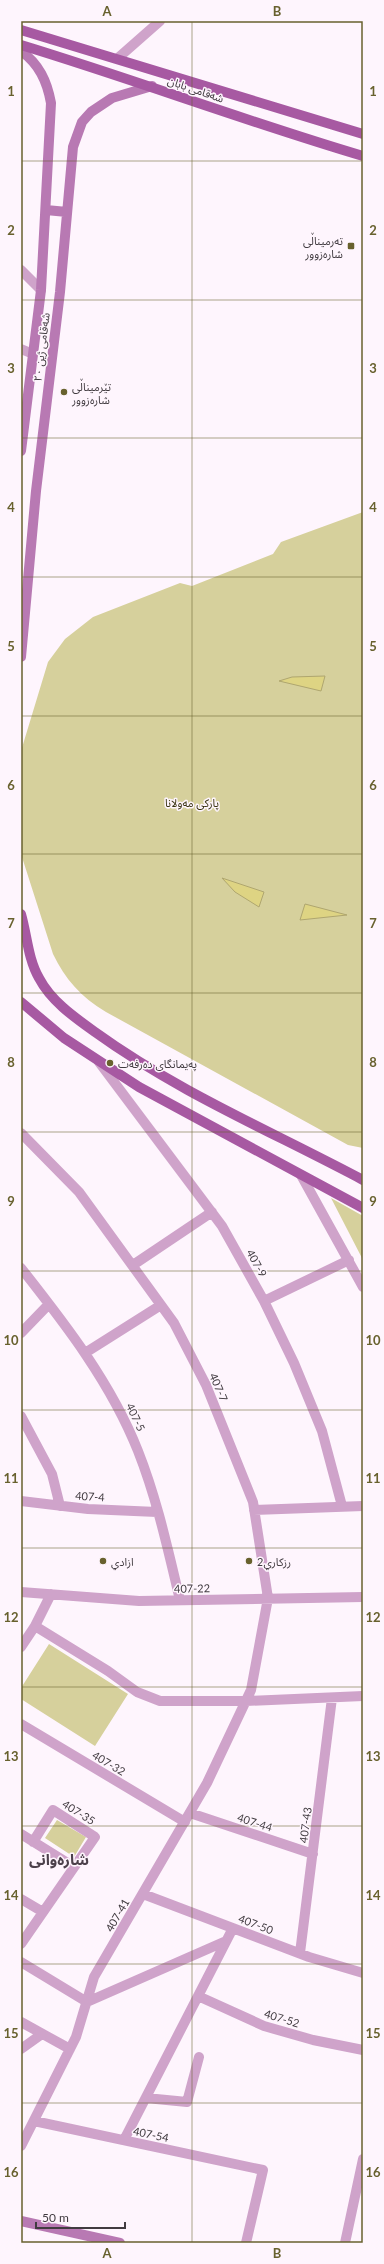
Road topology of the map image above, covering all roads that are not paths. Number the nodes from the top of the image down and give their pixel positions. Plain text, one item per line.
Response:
1 (160, 21) edge
2 (21, 30) edge
3 (21, 44) edge
4 (21, 51) edge
5 (118, 58) junction
6 (152, 86) junction
7 (363, 134) edge
8 (363, 156) edge
9 (46, 210) junction
10 (68, 212) junction
11 (21, 270) edge
12 (41, 290) junction
13 (21, 349) edge
14 (33, 354) junction
15 (24, 404) edge
16 (21, 451) edge
17 (21, 657) edge
18 (21, 914) edge
19 (21, 1002) edge
20 (98, 1060) junction
21 (21, 1133) edge
22 (301, 1175) junction
23 (363, 1180) edge
24 (363, 1208) edge
25 (212, 1212) junction
26 (348, 1260) junction
27 (133, 1265) junction
28 (21, 1268) edge
29 (363, 1287) edge
30 (264, 1301) junction
31 (50, 1304) junction
32 (161, 1305) junction
33 (21, 1333) edge
34 (85, 1353) junction
35 (21, 1416) edge
36 (21, 1501) edge
37 (60, 1506) junction
38 (342, 1506) junction
39 (363, 1506) edge
40 (254, 1510) junction
41 (157, 1512) junction
42 (21, 1592) edge
43 (52, 1594) junction
44 (363, 1597) edge
45 (268, 1598) junction
46 (180, 1600) junction
47 (36, 1626) junction
48 (21, 1647) edge
49 (363, 1696) edge
50 (332, 1698) junction
51 (246, 1702) junction
52 (21, 1724) edge
53 (187, 1818) junction
54 (21, 1834) edge
55 (33, 1842) junction
56 (314, 1854) junction
57 (74, 1867) junction
58 (143, 1894) junction
59 (21, 1899) edge
60 (43, 1912) junction
61 (233, 1928) junction
62 (226, 1941) junction
63 (21, 1944) edge
64 (300, 1953) junction
65 (21, 1962) edge
66 (363, 1973) edge
67 (198, 1996) junction
68 (87, 2002) junction
69 (21, 2022) edge
70 (42, 2034) junction
71 (21, 2049) edge
72 (70, 2049) junction
73 (363, 2050) edge
74 (199, 2057) dead end
75 (146, 2098) junction
76 (34, 2121) junction
77 (124, 2140) junction
78 (21, 2146) edge
79 (363, 2159) edge
80 (21, 2221) edge
81 (120, 2243) edge
82 (246, 2243) edge
83 (345, 2243) edge

1 - 5 street
2 - 5 main road
3 - 6 main road, شەقامی بابان
4 - 9 main road, شەقامی ژین ٢٠
5 - 7 main road
6 - 8 main road, شەقامی بابان
6 - 10 main road, شەقامی ژین ٢٠
9 - 10 main road
9 - 12 main road, شەقامی ژین ٢٠
10 - 17 main road, شەقامی ژین ٢٠
11 - 12 street
12 - 14 main road, شەقامی ژین ٢٠
13 - 14 street
14 - 15 main road, شەقامی ژین ٢٠
15 - 16 main road, شەقامی ژین ٢٠
18 - 23 main road
19 - 20 main road
20 - 22 main road
20 - 25 street, 407-9
21 - 27 street, 407-7
22 - 24 main road
22 - 26 street
25 - 27 street
25 - 30 street, 407-9
26 - 29 street
26 - 30 street
27 - 32 street, 407-7
28 - 31 street, 407-5
30 - 38 street, 407-9
31 - 33 street
31 - 34 street, 407-5
32 - 34 street
32 - 40 street, 407-7
34 - 41 street, 407-5
35 - 37 street
36 - 37 street, 407-4
37 - 41 street, 407-4
38 - 39 street
38 - 40 street
40 - 45 street, 407-7
41 - 46 street, 407-5
42 - 43 street, 407-22
43 - 46 street, 407-22
43 - 47 street
44 - 45 street, 407-22
45 - 46 street, 407-22
45 - 51 street, 407-7
47 - 48 street
47 - 51 street
49 - 50 street
50 - 51 street
50 - 56 street, 407-43
51 - 53 street, 407-41
52 - 53 street, 407-32
53 - 56 street, 407-44
53 - 58 street, 407-41
54 - 55 street
55 - 57 street
55 - 57 street, 407-35
56 - 64 street, 407-43
57 - 60 street, 407-35
58 - 61 street, 407-50
58 - 68 street, 407-41
59 - 60 street
60 - 63 street, 407-35
61 - 62 street
61 - 64 street, 407-50
62 - 67 street
62 - 68 street
64 - 66 street, 407-50
65 - 68 street
67 - 73 street, 407-52
67 - 75 street
68 - 72 street, 407-41
69 - 70 street
70 - 71 street
70 - 72 street
72 - 76 street, 407-41
74 - 75 street
75 - 77 street
76 - 77 street, 407-54
76 - 78 street, 407-41
77 - 82 street, 407-54
79 - 83 street
80 - 81 main road

